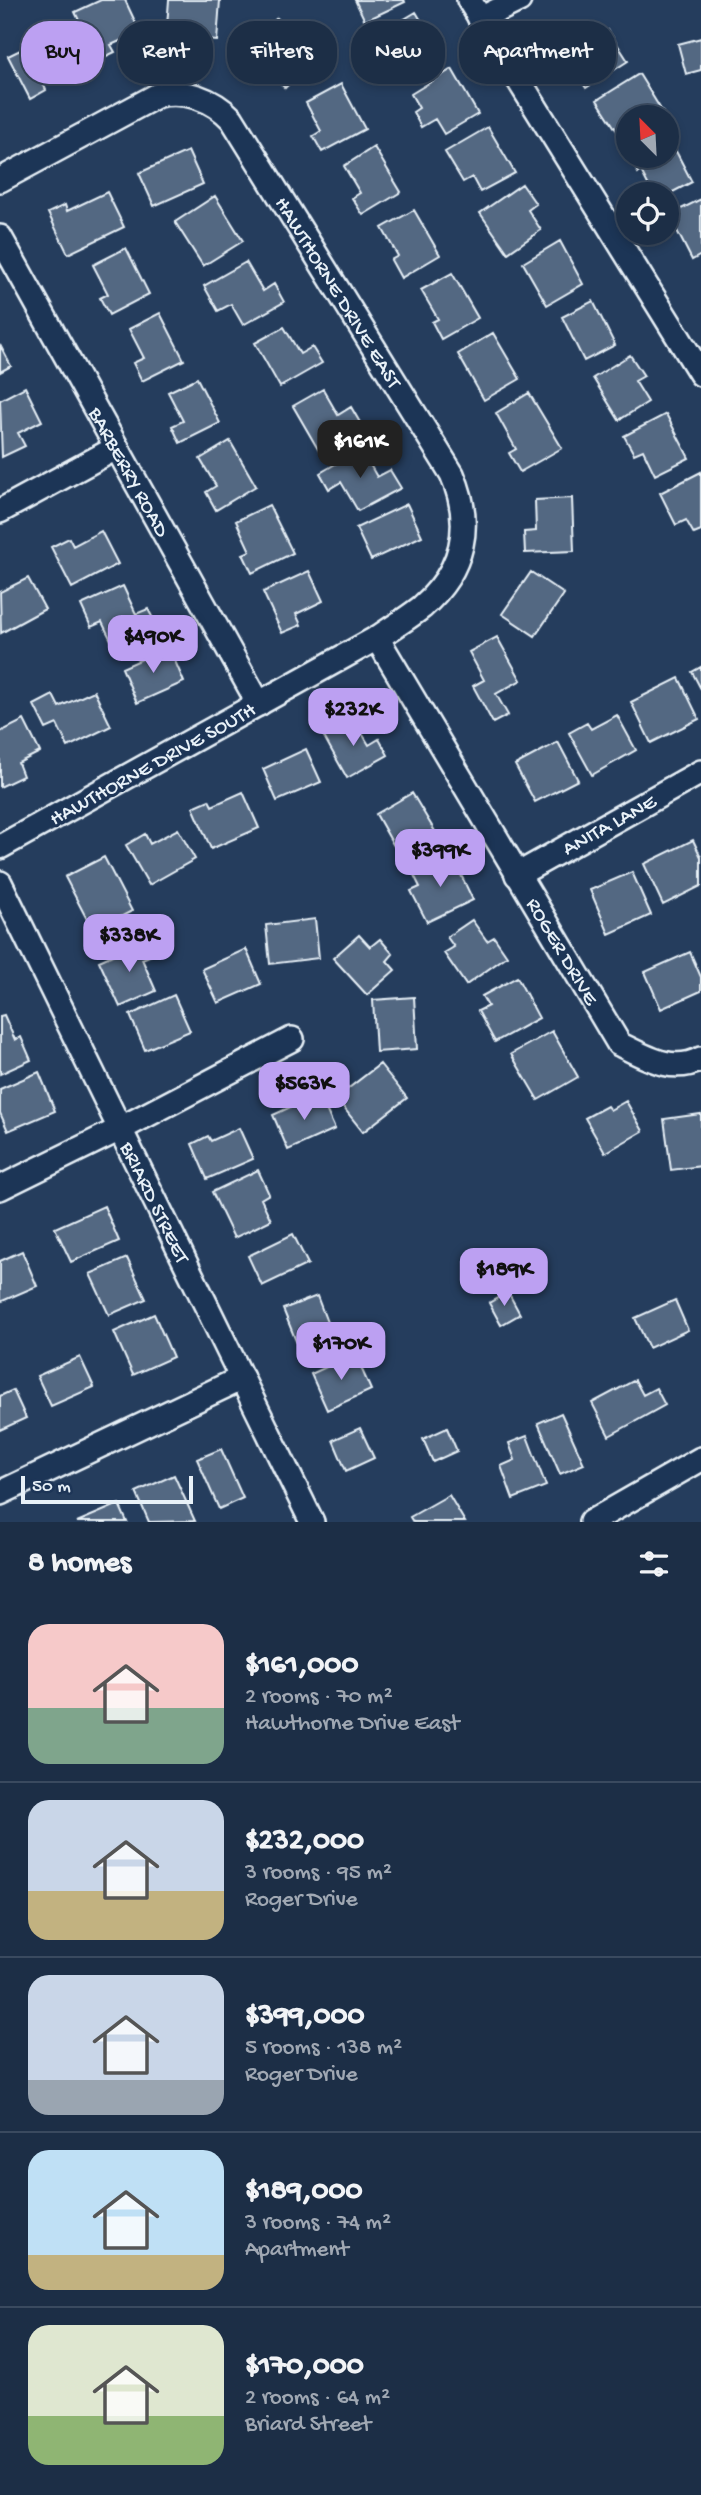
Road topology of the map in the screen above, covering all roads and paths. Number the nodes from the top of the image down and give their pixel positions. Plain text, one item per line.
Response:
1 (519, 0) edge
2 (475, 10) edge
3 (0, 180) edge
4 (0, 237) edge
5 (701, 374) edge
6 (116, 448) junction
7 (0, 511) edge
8 (377, 638) junction
9 (259, 704) junction
10 (701, 772) edge
11 (0, 847) edge
12 (517, 875) junction
13 (0, 883) edge
14 (292, 1039) dead end
15 (701, 1059) edge
16 (120, 1129) junction
17 (0, 1188) edge
18 (242, 1378) junction
19 (701, 1459) edge
20 (0, 1493) edge
21 (312, 1522) edge
22 (591, 1522) edge

1 - 2 street
2 - 5 street
3 - 8 street, HAWTHORNE DRIVE EAST
4 - 6 street, BARBERRY ROAD
6 - 7 street
6 - 9 street, BARBERRY ROAD
8 - 9 street, HAWTHORNE DRIVE SOUTH
8 - 12 street, ROGER DRIVE
9 - 11 street, HAWTHORNE DRIVE SOUTH
10 - 12 street, ANITA LANE
12 - 15 street, ROGER DRIVE
13 - 16 street, BRIARD STREET
14 - 16 street
16 - 17 street
16 - 18 street, BRIARD STREET
18 - 20 street
18 - 21 street, BRIARD STREET
19 - 22 street

